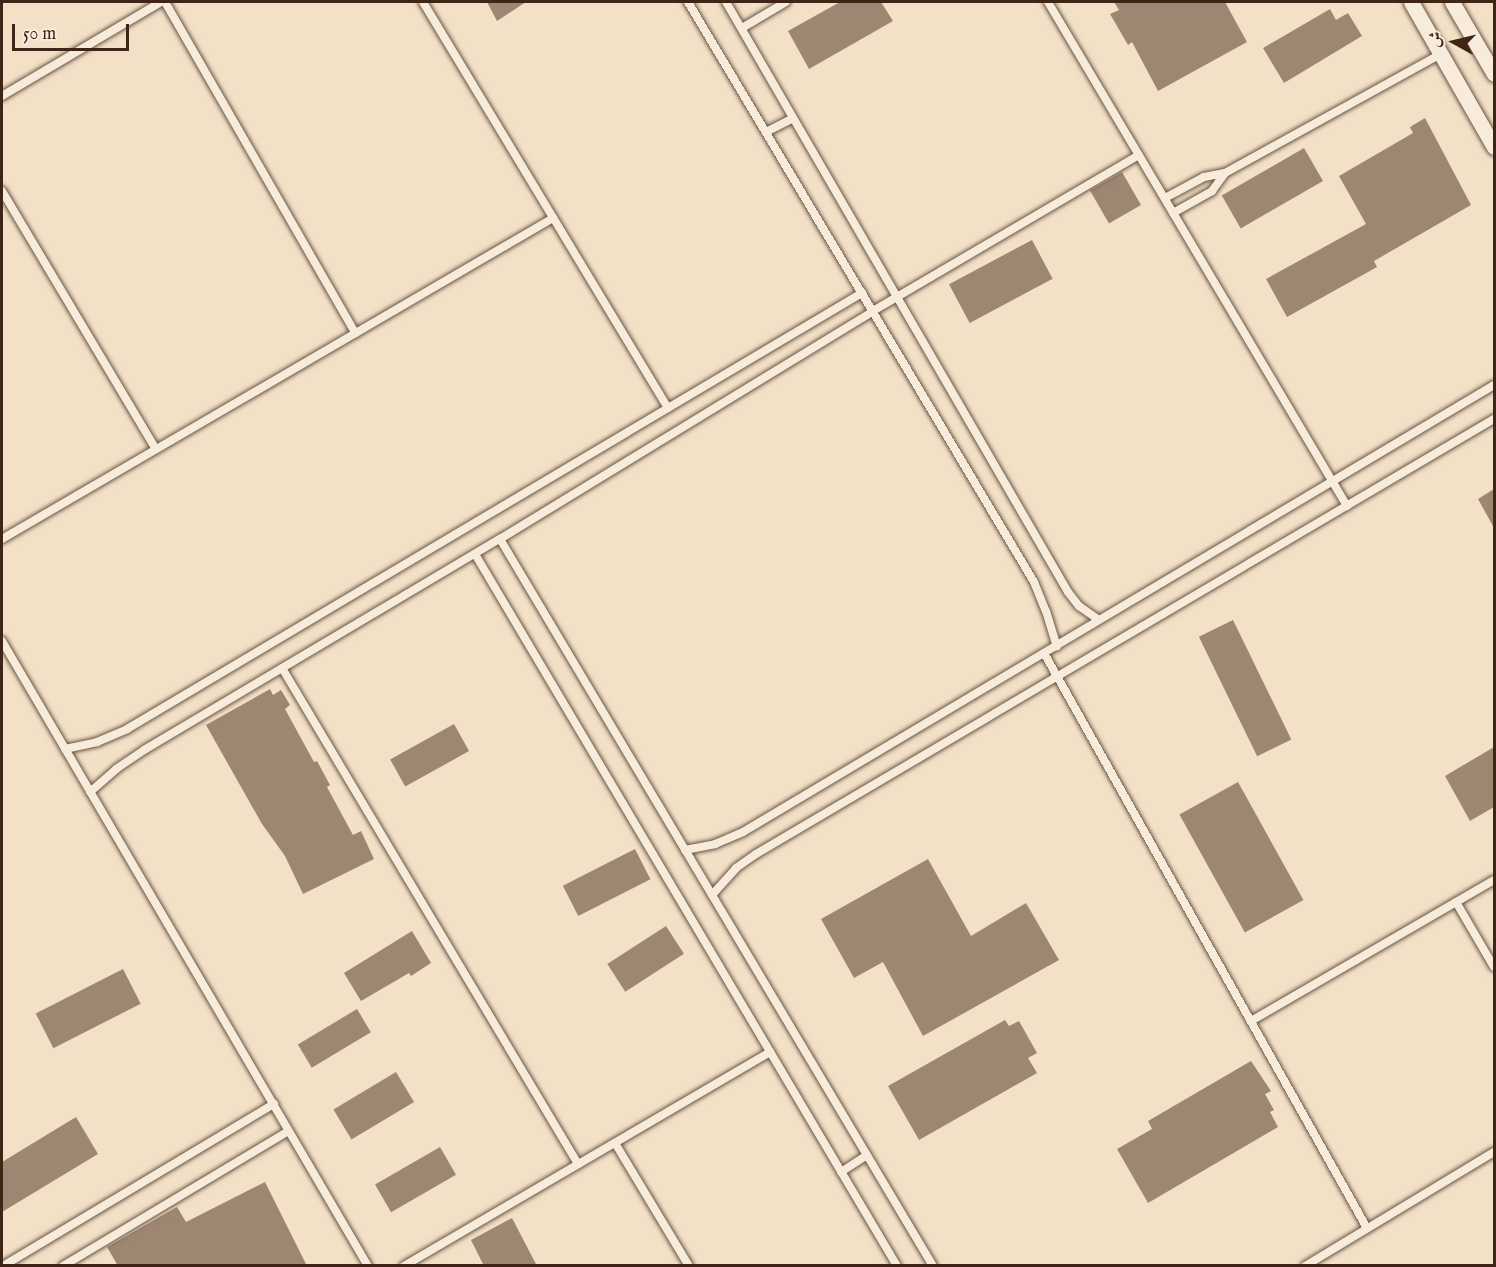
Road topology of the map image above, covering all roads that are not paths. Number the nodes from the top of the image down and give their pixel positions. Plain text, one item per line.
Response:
1 (163, 2) edge
2 (423, 2) edge
3 (688, 2) edge
4 (726, 2) edge
5 (786, 2) edge
6 (1048, 2) edge
7 (1411, 2) edge
8 (1452, 2) edge
9 (742, 28) junction
10 (1441, 54) junction
11 (1494, 74) edge
12 (2, 96) edge
13 (793, 118) junction
14 (766, 132) junction
15 (1494, 147) edge
16 (1139, 155) junction
17 (1225, 173) junction
18 (2, 191) edge
19 (1165, 198) junction
20 (1173, 213) junction
21 (553, 218) junction
22 (862, 293) junction
23 (897, 297) junction
24 (873, 311) junction
25 (355, 333) junction
26 (1494, 385) edge
27 (668, 408) junction
28 (1494, 419) edge
29 (156, 449) junction
30 (1332, 482) junction
31 (1347, 506) junction
32 (2, 539) edge
33 (500, 540) junction
34 (475, 554) junction
35 (1099, 620) junction
36 (2, 641) edge
37 (1057, 646) junction
38 (1044, 653) junction
39 (282, 668) junction
40 (1057, 677) junction
41 (65, 749) junction
42 (90, 792) junction
43 (685, 849) junction
44 (1494, 880) edge
45 (712, 894) junction
46 (1456, 902) junction
47 (1494, 967) edge
48 (1251, 1021) junction
49 (770, 1052) junction
50 (274, 1104) junction
51 (289, 1131) junction
52 (615, 1143) junction
53 (1494, 1152) edge
54 (867, 1155) junction
55 (578, 1164) junction
56 (841, 1172) junction
57 (1367, 1228) junction
58 (3, 1266) edge
59 (63, 1266) edge
60 (368, 1266) edge
61 (404, 1266) edge
62 (689, 1266) edge
63 (897, 1266) edge
64 (933, 1266) edge
65 (1305, 1266) edge

1 - 12 lane
1 - 25 lane
2 - 21 lane
3 - 14 lane
4 - 9 lane
5 - 9 lane
6 - 16 lane
7 - 10 street
8 - 11 street
9 - 13 lane
10 - 15 street
10 - 17 lane
13 - 14 lane
13 - 23 lane
14 - 22 lane
16 - 19 lane
16 - 23 lane
17 - 19 lane
17 - 20 lane
18 - 29 lane
19 - 20 lane
20 - 30 lane
21 - 25 lane
21 - 27 lane
22 - 24 lane
22 - 27 lane
23 - 24 lane
23 - 35 lane
24 - 33 lane
24 - 37 lane
25 - 29 lane
26 - 30 lane
27 - 41 lane
28 - 31 lane
29 - 32 lane
30 - 31 lane
30 - 35 lane
31 - 40 lane
33 - 34 lane
33 - 43 lane
34 - 39 lane
34 - 49 lane
35 - 37 lane
36 - 41 lane
37 - 38 lane
38 - 40 lane
38 - 43 lane
39 - 42 lane
39 - 55 lane
40 - 45 lane
40 - 48 lane
41 - 42 lane
42 - 50 lane
43 - 45 lane
44 - 46 lane
45 - 54 lane
46 - 47 lane
46 - 48 lane
48 - 57 lane
49 - 52 lane
49 - 56 lane
50 - 51 lane
50 - 58 lane
51 - 59 lane
51 - 60 lane
52 - 55 lane
52 - 62 lane
53 - 57 lane
54 - 56 lane
54 - 64 lane
55 - 61 lane
56 - 63 lane
57 - 65 lane

